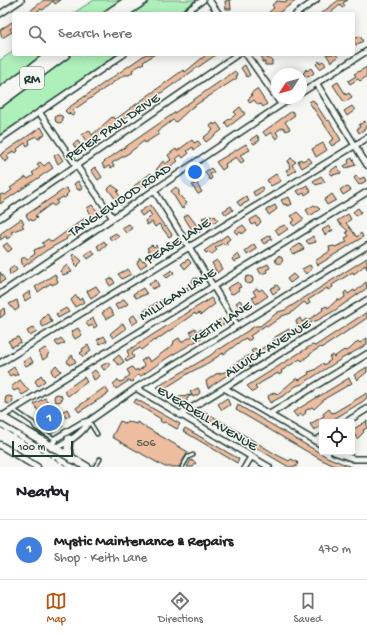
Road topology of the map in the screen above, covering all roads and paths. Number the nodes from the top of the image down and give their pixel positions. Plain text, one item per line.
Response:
1 (21, 0) edge
2 (130, 0) edge
3 (143, 0) edge
4 (203, 0) edge
5 (209, 0) edge
6 (316, 0) edge
7 (14, 2) edge
8 (113, 12) edge
9 (125, 12) edge
10 (186, 12) edge
11 (218, 12) edge
12 (299, 12) edge
13 (0, 14) edge
14 (367, 51) edge
15 (49, 56) edge
16 (62, 56) edge
17 (121, 56) edge
18 (235, 56) edge
19 (247, 56) edge
20 (317, 84) junction
21 (307, 90) edge
22 (271, 91) edge
23 (0, 93) edge
24 (0, 102) edge
25 (280, 104) edge
26 (40, 112) junction
27 (367, 138) edge
28 (0, 139) edge
29 (355, 145) junction
30 (76, 165) junction
31 (367, 165) edge
32 (154, 190) junction
33 (367, 192) edge
34 (0, 218) edge
35 (113, 218) junction
36 (189, 246) junction
37 (367, 246) edge
38 (213, 285) junction
39 (0, 294) edge
40 (367, 300) edge
41 (237, 325) junction
42 (367, 354) edge
43 (0, 363) edge
44 (136, 388) junction
45 (224, 388) junction
46 (367, 409) edge
47 (13, 410) junction
48 (270, 414) junction
49 (180, 415) junction
50 (1, 416) edge
51 (351, 419) edge
52 (89, 421) junction
53 (34, 432) junction
54 (97, 434) dead end
55 (56, 439) junction
56 (69, 439) junction
57 (319, 439) edge
58 (315, 441) junction
59 (319, 443) edge
60 (0, 445) edge
61 (51, 448) junction
62 (6, 449) junction
63 (0, 452) edge
64 (193, 455) dead end
65 (343, 455) edge
66 (251, 457) junction
67 (72, 459) junction
68 (100, 459) dead end
69 (367, 459) edge
70 (37, 467) edge
71 (87, 467) edge
72 (95, 467) edge
73 (182, 467) edge
74 (245, 467) edge
75 (268, 467) edge

1 - 7 street
2 - 8 highway
3 - 9 highway
4 - 10 street
5 - 11 street
6 - 12 street
7 - 13 street
14 - 20 street
15 - 23 highway, RM
16 - 24 highway, RM
17 - 26 street
18 - 30 street, PETER PAUL DRIVE
19 - 22 street
20 - 21 street
20 - 29 street
25 - 32 street, TANGLEWOOD ROAD
26 - 28 street
26 - 30 street
27 - 29 street, PEASE LANE
29 - 31 street
29 - 36 street, PEASE LANE
30 - 34 street, PETER PAUL DRIVE
30 - 35 street
32 - 35 street, TANGLEWOOD ROAD
32 - 36 street
33 - 38 street, MILLIGAN LANE
35 - 39 street, TANGLEWOOD ROAD
36 - 38 street
36 - 43 street, PEASE LANE
37 - 41 street, KEITH LANE
38 - 41 street
38 - 47 street, MILLIGAN LANE
40 - 45 street, ALWICK AVENUE
41 - 44 street, KEITH LANE
42 - 48 street
44 - 49 street, EVERDELL AVENUE
44 - 52 street, KEITH LANE
45 - 48 street
45 - 49 street, ALWICK AVENUE
46 - 51 street
47 - 50 street, MILLIGAN LANE
47 - 53 lane
48 - 58 street
49 - 66 street, EVERDELL AVENUE
50 - 53 main road
52 - 54 lane
52 - 55 street, KEITH LANE
52 - 56 street, KEITH LANE
53 - 55 lane
53 - 61 main road
55 - 61 street, KEITH LANE
56 - 61 street, KEITH LANE
56 - 67 main road
57 - 58 street
58 - 59 street
60 - 62 street
61 - 67 main road
62 - 63 street
62 - 70 street
64 - 73 lane
65 - 69 street
66 - 74 street
66 - 75 street, EVERDELL AVENUE
67 - 71 main road
68 - 72 lane

